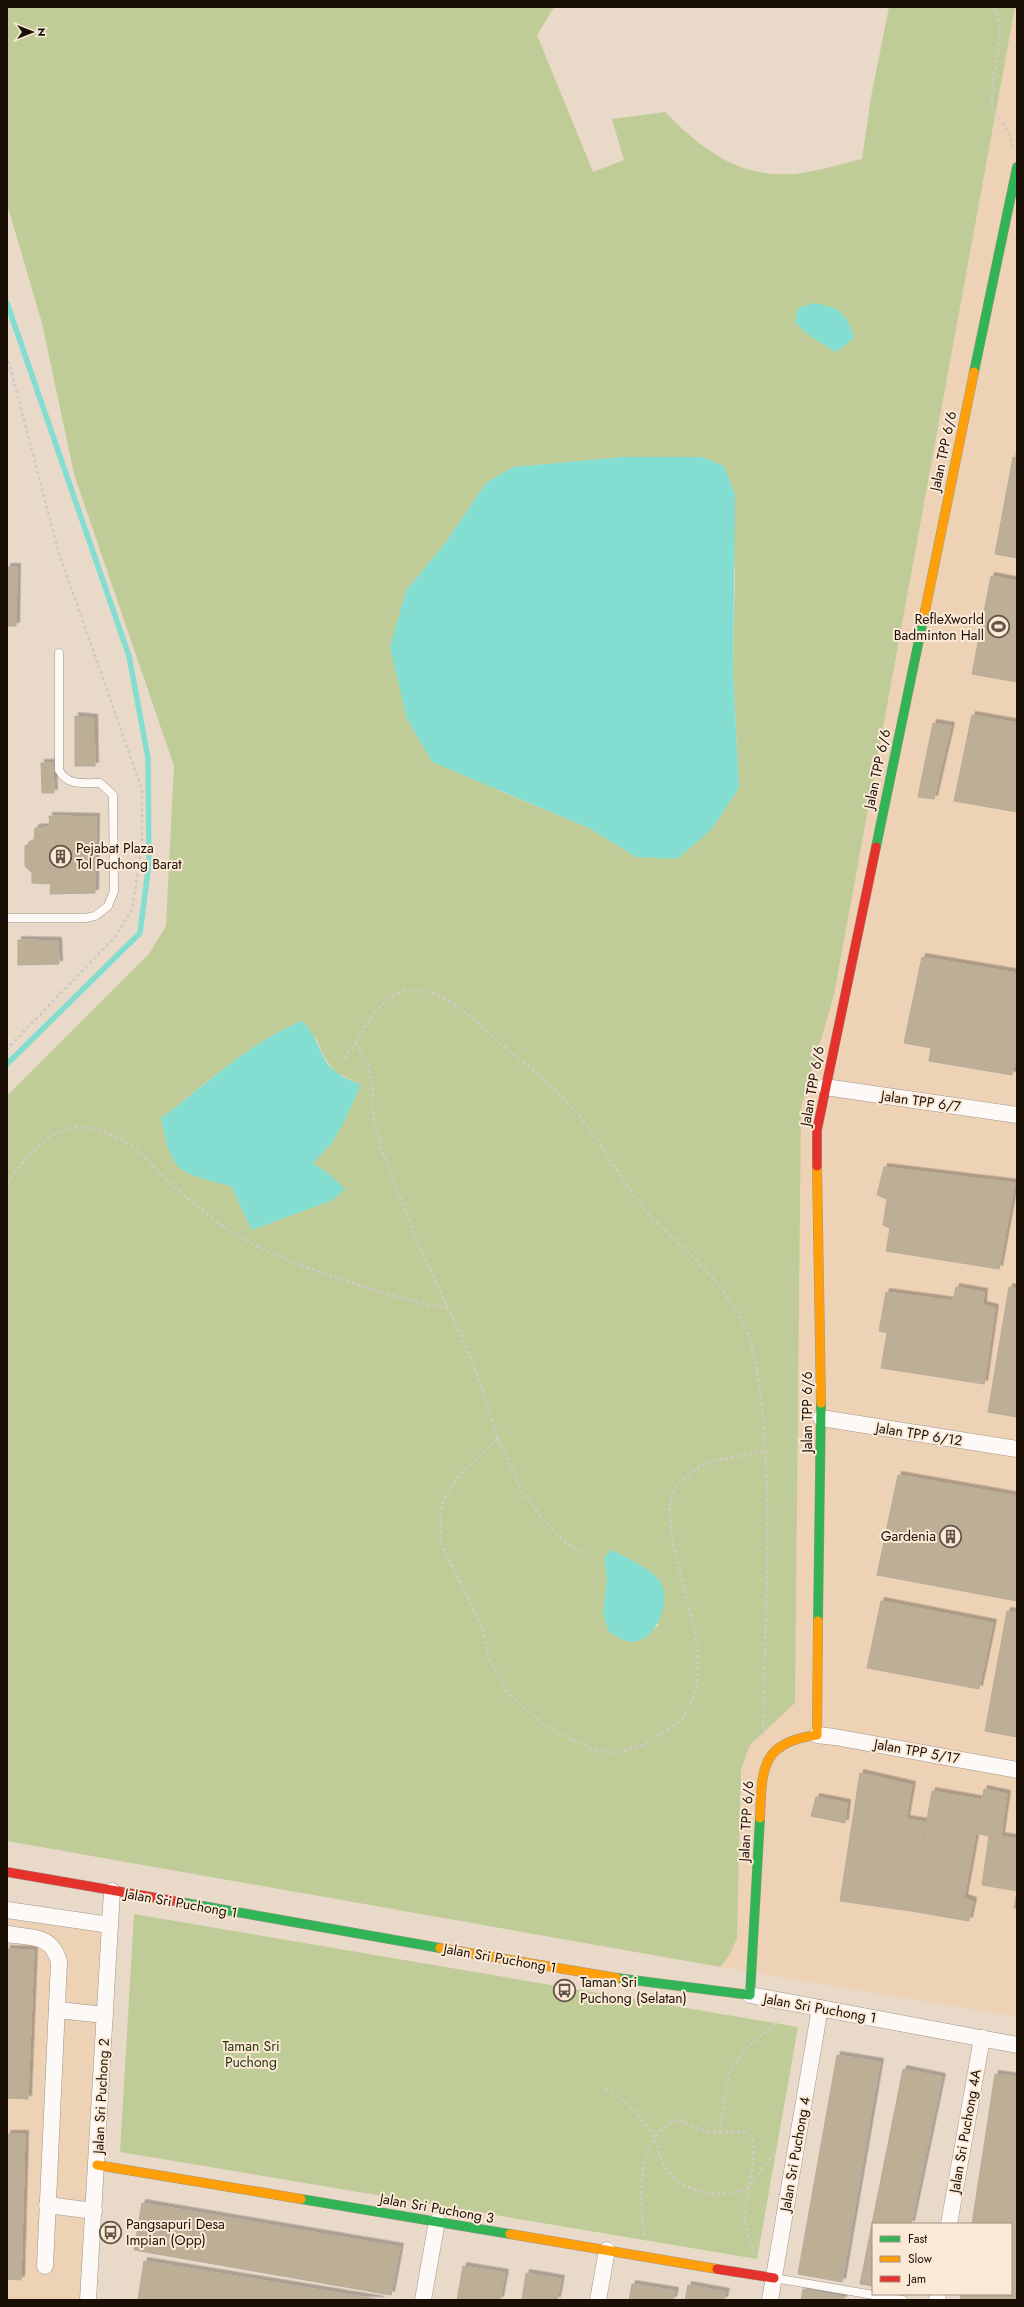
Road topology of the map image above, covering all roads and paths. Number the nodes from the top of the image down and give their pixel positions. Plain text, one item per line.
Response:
1 (994, 7) edge
2 (1016, 171) edge
3 (7, 355) edge
4 (59, 653) dead end
5 (7, 918) edge
6 (356, 1043) junction
7 (7, 1049) edge
8 (344, 1058) dead end
9 (825, 1086) junction
10 (1017, 1115) edge
11 (7, 1183) edge
12 (448, 1307) junction
13 (821, 1418) junction
14 (498, 1438) junction
15 (1017, 1449) edge
16 (766, 1451) junction
17 (585, 1555) dead end
18 (817, 1735) junction
19 (762, 1743) dead end
20 (1017, 1770) edge
21 (7, 1872) edge
22 (112, 1891) junction
23 (7, 1910) edge
24 (110, 1925) junction
25 (7, 1934) edge
26 (750, 1995) junction
27 (820, 2008) junction
28 (57, 2010) junction
29 (105, 2014) junction
30 (776, 2023) dead end
31 (982, 2038) junction
32 (1017, 2045) edge
33 (605, 2089) dead end
34 (719, 2133) junction
35 (655, 2140) junction
36 (775, 2154) dead end
37 (97, 2165) junction
38 (748, 2189) junction
39 (47, 2205) junction
40 (94, 2210) junction
41 (437, 2222) junction
42 (949, 2223) edge
43 (645, 2240) dead end
44 (607, 2250) junction
45 (757, 2259) dead end
46 (44, 2266) dead end
47 (774, 2278) junction
48 (872, 2295) edge
49 (874, 2295) edge
50 (88, 2300) edge
51 (423, 2300) edge
52 (598, 2300) edge
53 (770, 2300) edge
54 (903, 2300) edge

1 - 2 path
2 - 9 street, Jalan TPP 6/6
3 - 7 path
4 - 5 lane
6 - 8 path
6 - 12 path
6 - 16 path
9 - 10 street, Jalan TPP 6/7
9 - 13 street, Jalan TPP 6/6
11 - 12 path
12 - 14 path
13 - 15 street, Jalan TPP 6/12
13 - 18 street, Jalan TPP 6/6
14 - 16 path
14 - 17 path
16 - 19 path
18 - 20 street, Jalan TPP 5/17
18 - 26 street, Jalan TPP 6/6
21 - 22 street, Jalan Sri Puchong 1
22 - 24 street, Jalan Sri Puchong 2
22 - 26 street, Jalan Sri Puchong 1
23 - 24 street
24 - 29 street, Jalan Sri Puchong 2
25 - 28 street
26 - 27 street, Jalan Sri Puchong 1
27 - 31 street, Jalan Sri Puchong 1
27 - 47 street, Jalan Sri Puchong 4
28 - 29 street
28 - 39 street
29 - 37 street, Jalan Sri Puchong 2
30 - 34 path
31 - 32 street, Jalan Sri Puchong 1
31 - 42 street, Jalan Sri Puchong 4A
33 - 35 path
34 - 35 path
34 - 38 path
35 - 38 path
35 - 43 path
36 - 38 path
37 - 40 street, Jalan Sri Puchong 2
37 - 41 street, Jalan Sri Puchong 3
38 - 45 path
39 - 40 street
39 - 46 street
40 - 50 street, Jalan Sri Puchong 2
41 - 44 street, Jalan Sri Puchong 3
41 - 51 street
44 - 47 street, Jalan Sri Puchong 3
44 - 52 street
47 - 48 lane
47 - 53 street, Jalan Sri Puchong 4
49 - 54 lane

